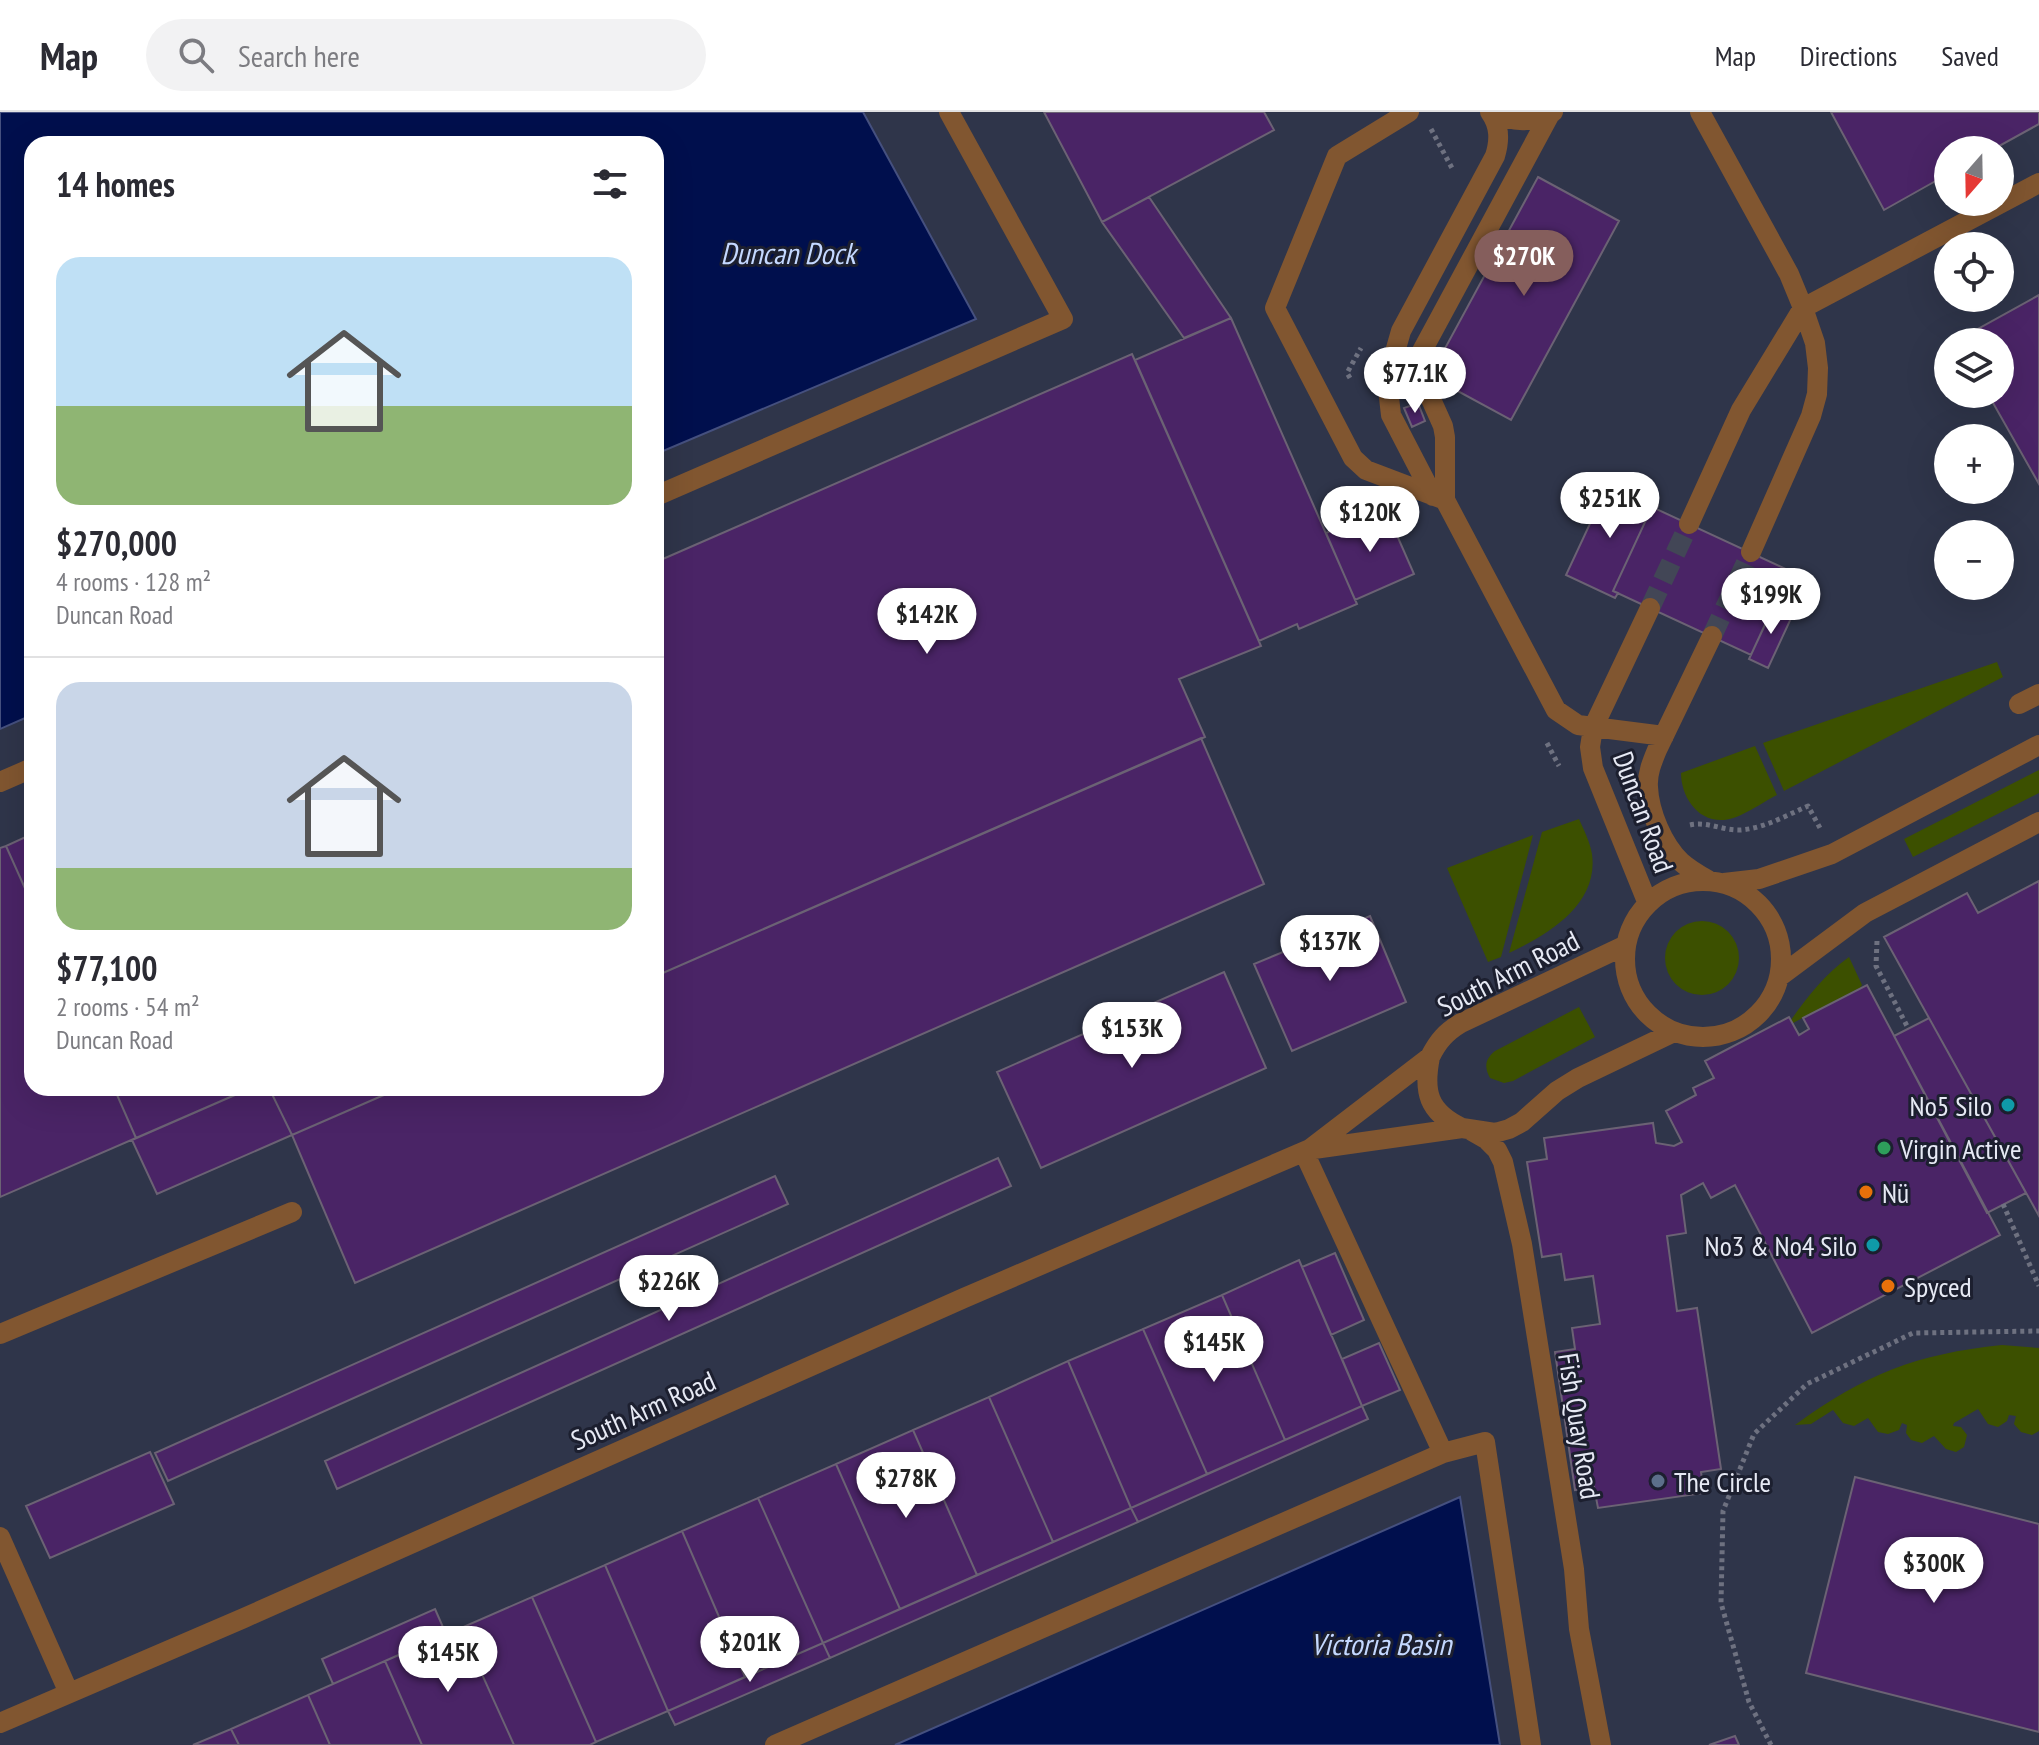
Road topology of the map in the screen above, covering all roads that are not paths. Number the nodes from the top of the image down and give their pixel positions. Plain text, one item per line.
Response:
1 (949, 112) edge
2 (1492, 112) edge
3 (1700, 112) edge
4 (1552, 113) edge
5 (1400, 114) edge
6 (2039, 183) edge
7 (1803, 308) junction
8 (664, 493) edge
9 (1439, 498) junction
10 (1689, 524) tunnel mouth
11 (1751, 552) tunnel mouth
12 (1650, 608) tunnel mouth
13 (1712, 636) tunnel mouth
14 (2039, 694) edge
15 (2019, 704) dead end
16 (1593, 728) junction
17 (1664, 736) junction
18 (2039, 745) edge
19 (24, 772) edge
20 (0, 782) edge
21 (2039, 822) edge
22 (1714, 882) junction
23 (1648, 904) junction
24 (1626, 945) junction
25 (1779, 977) junction
26 (1674, 1032) junction
27 (1430, 1057) junction
28 (1467, 1130) junction
29 (1307, 1151) junction
30 (292, 1212) dead end
31 (0, 1334) edge
32 (1443, 1453) junction
33 (0, 1537) edge
34 (69, 1693) junction
35 (0, 1723) edge
36 (775, 1745) edge
37 (1531, 1745) edge
38 (1601, 1745) edge

1 - 8 street
2 - 4 street
2 - 9 street
3 - 7 street
4 - 9 street
5 - 9 street
6 - 7 street
7 - 10 street
7 - 11 street
9 - 16 street
12 - 16 street, Duncan Road
13 - 17 street, Duncan Road
14 - 15 street
16 - 17 street
16 - 23 street, Duncan Road
17 - 22 street, Duncan Road
18 - 22 street
19 - 20 street
21 - 25 street
22 - 23 street
22 - 25 street
23 - 24 street
24 - 26 street
24 - 27 street, South Arm Road
25 - 26 street
26 - 28 street, South Arm Road
27 - 28 street, Fish Quay Road
27 - 29 street, South Arm Road
28 - 29 street, South Arm Road
28 - 38 street, Fish Quay Road
29 - 32 street
29 - 34 street, South Arm Road
30 - 31 street
32 - 36 street
32 - 37 street
33 - 34 street
34 - 35 street, South Arm Road

